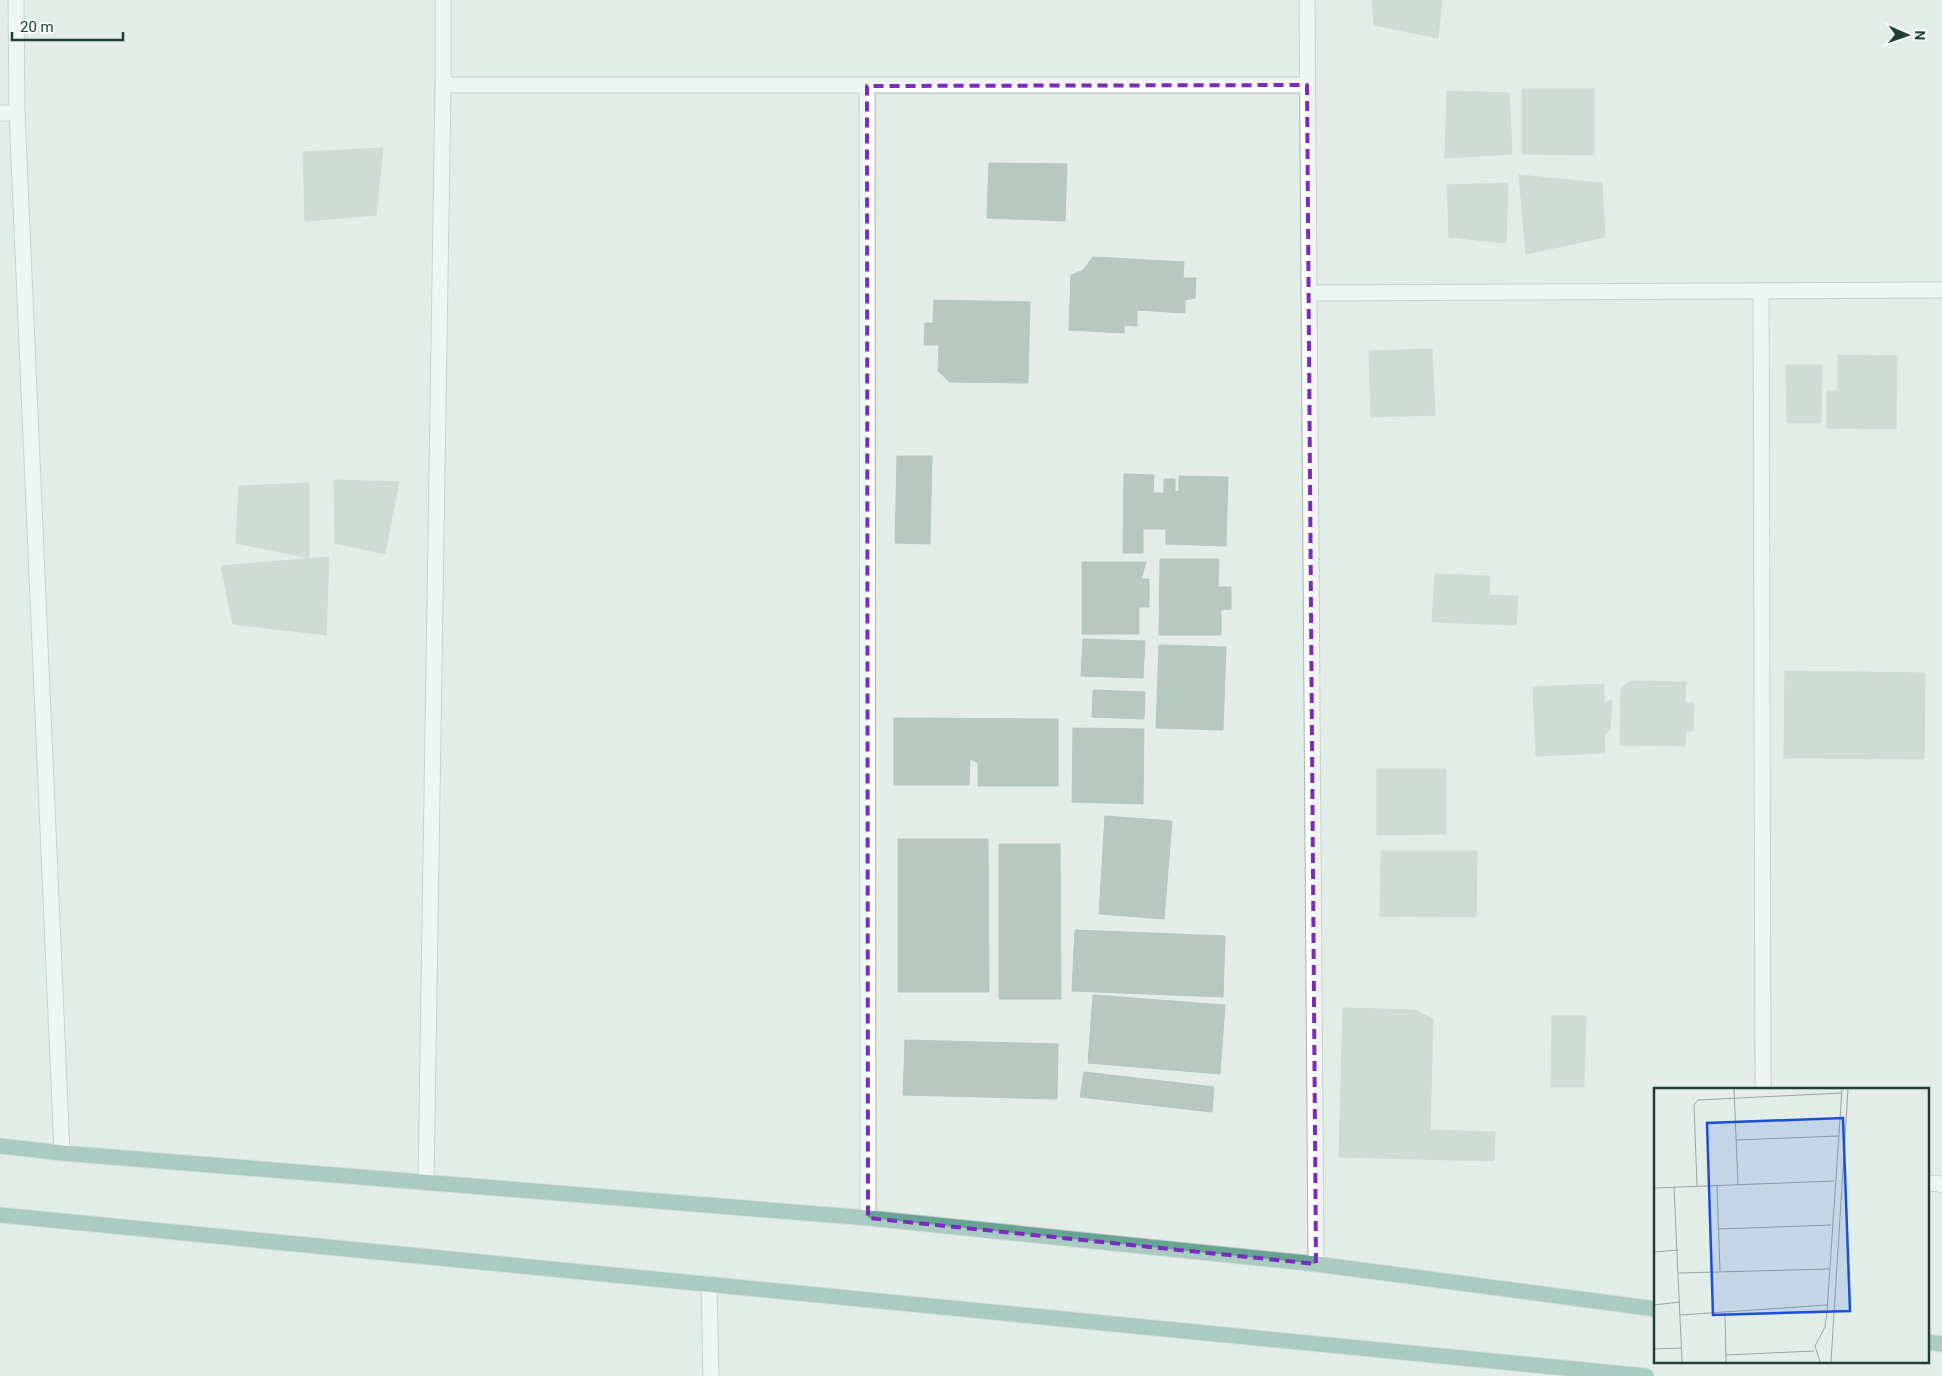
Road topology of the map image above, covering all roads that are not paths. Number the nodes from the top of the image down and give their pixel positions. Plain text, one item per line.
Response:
1 (16, 0) edge
2 (443, 0) edge
3 (1307, 0) edge
4 (443, 85) junction
5 (1307, 85) junction
6 (867, 86) junction
7 (0, 113) edge
8 (17, 114) junction
9 (1942, 290) edge
10 (1761, 291) junction
11 (1308, 293) junction
12 (1762, 1088) edge
13 (0, 1146) edge
14 (62, 1153) junction
15 (426, 1182) junction
16 (0, 1215) edge
17 (868, 1218) junction
18 (1316, 1264) junction
19 (709, 1284) junction
20 (1654, 1309) edge
21 (711, 1376) edge
22 (1646, 1376) edge

1 - 8 street
2 - 4 street
3 - 5 street
4 - 6 street
4 - 15 street
5 - 6 street
5 - 11 street
6 - 17 street
7 - 8 street
8 - 14 street
9 - 10 street
10 - 11 street
10 - 12 street
11 - 18 street
13 - 14 main road
14 - 15 main road
15 - 17 main road
16 - 19 main road
17 - 18 main road
18 - 20 main road
19 - 21 street
19 - 22 main road

